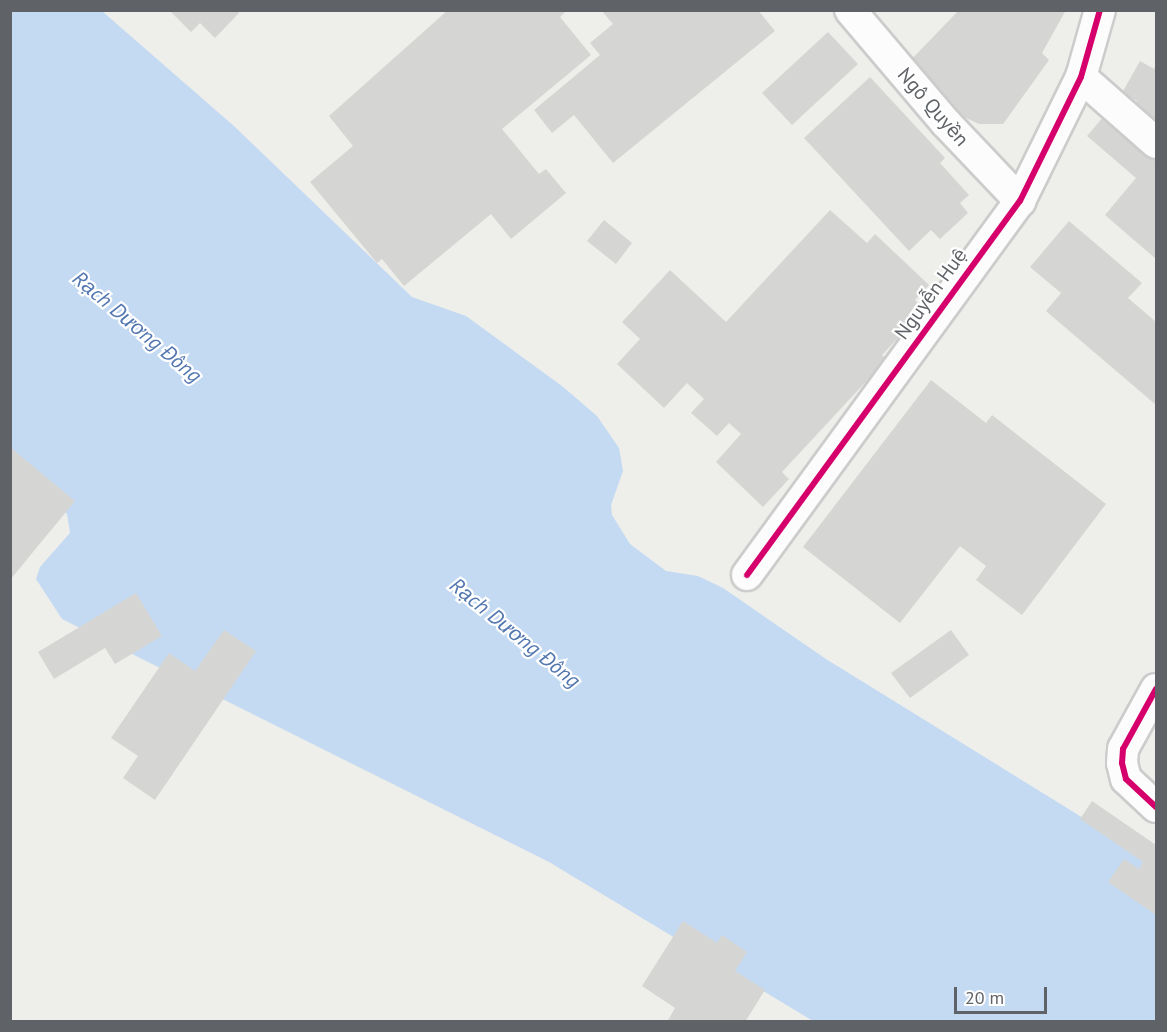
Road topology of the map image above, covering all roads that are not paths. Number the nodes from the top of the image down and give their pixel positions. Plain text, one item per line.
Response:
1 (850, 10) edge
2 (1100, 10) edge
3 (1081, 78) junction
4 (1156, 143) edge
5 (1020, 201) junction
6 (747, 575) dead end
7 (1156, 689) edge
8 (1156, 807) edge

1 - 5 street, Ngô Quyền
2 - 3 street, Nguyễn Huệ
3 - 4 street
3 - 5 street, Nguyễn Huệ
5 - 6 street, Nguyễn Huệ
7 - 8 street

